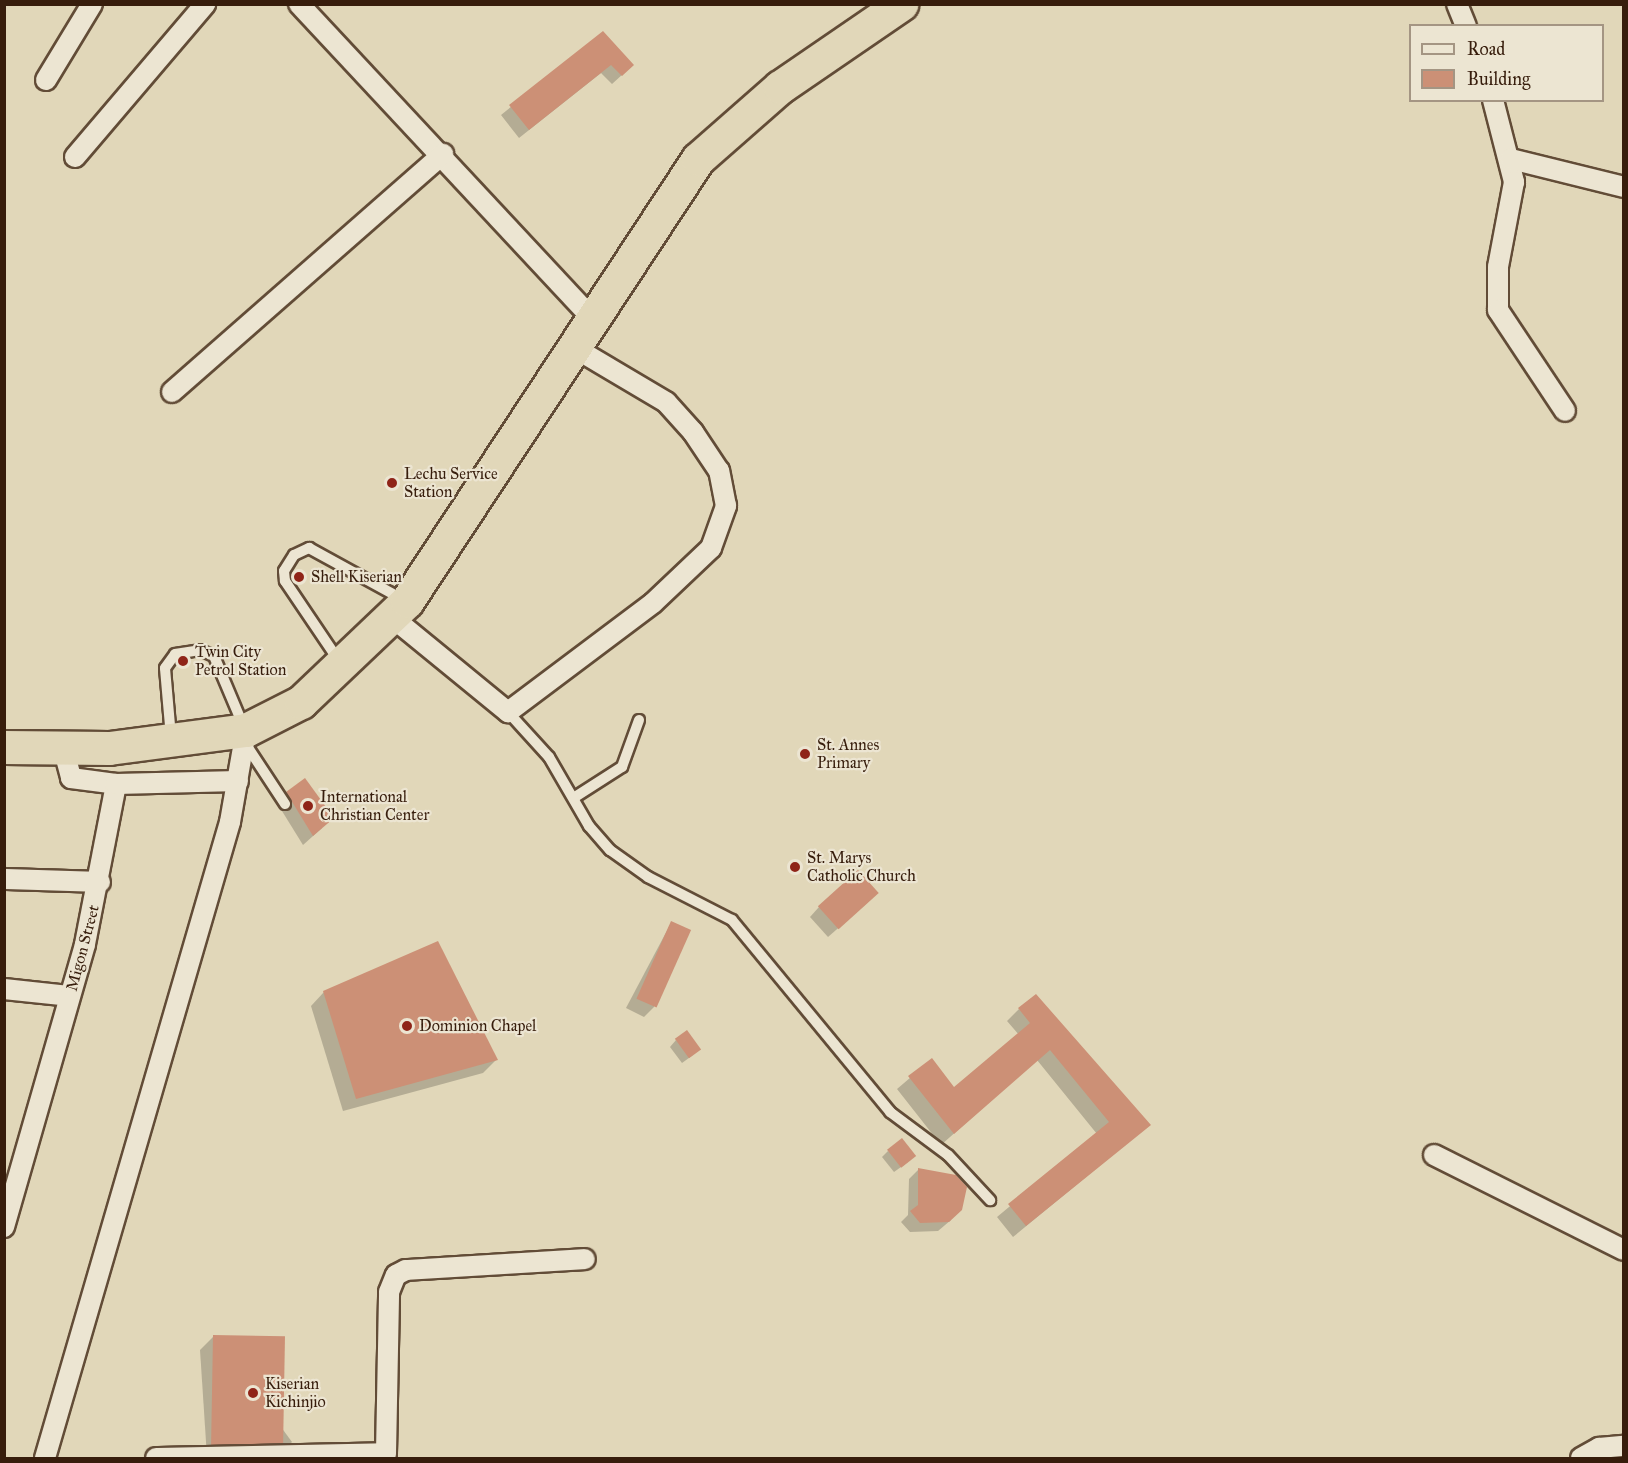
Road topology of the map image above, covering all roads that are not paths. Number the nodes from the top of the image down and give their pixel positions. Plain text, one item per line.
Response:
1 (92, 4) edge
2 (205, 4) edge
3 (299, 4) edge
4 (901, 4) edge
5 (1457, 4) edge
6 (1465, 24) edge
7 (46, 80) dead end
8 (1494, 102) edge
9 (443, 154) junction
10 (75, 157) dead end
11 (1511, 159) junction
12 (1623, 187) edge
13 (594, 320) junction
14 (575, 348) junction
15 (172, 392) dead end
16 (1565, 411) dead end
17 (400, 610) junction
18 (343, 666) junction
19 (508, 712) junction
20 (639, 720) dead end
21 (245, 736) junction
22 (172, 740) junction
23 (4, 747) edge
24 (64, 751) junction
25 (238, 780) junction
26 (116, 784) junction
27 (575, 797) junction
28 (285, 804) dead end
29 (4, 879) edge
30 (100, 882) junction
31 (4, 989) edge
32 (69, 996) junction
33 (1434, 1155) dead end
34 (11, 1176) edge
35 (990, 1200) dead end
36 (4, 1227) edge
37 (1623, 1250) edge
38 (585, 1259) dead end
39 (1623, 1446) edge
40 (386, 1456) edge
41 (45, 1458) edge
42 (156, 1458) edge
43 (1581, 1458) edge

1 - 7 street
2 - 10 street
3 - 9 street
4 - 13 highway
5 - 6 street
8 - 11 street
9 - 13 street
9 - 15 street
11 - 12 street
11 - 16 street
13 - 14 highway
14 - 17 highway
14 - 19 street
17 - 18 highway
17 - 18 lane
17 - 19 street
18 - 21 highway
19 - 27 lane
20 - 27 lane
21 - 22 highway
21 - 22 lane
21 - 25 street
21 - 28 lane
22 - 24 highway
23 - 24 highway
24 - 26 street
25 - 26 street
25 - 41 street
26 - 30 street, Migon Street
27 - 35 lane
29 - 30 street
30 - 32 street, Migon Street
31 - 32 street
32 - 34 street, Migon Street
33 - 37 street
34 - 36 street, Migon Street
38 - 40 street
39 - 43 street
40 - 42 street

